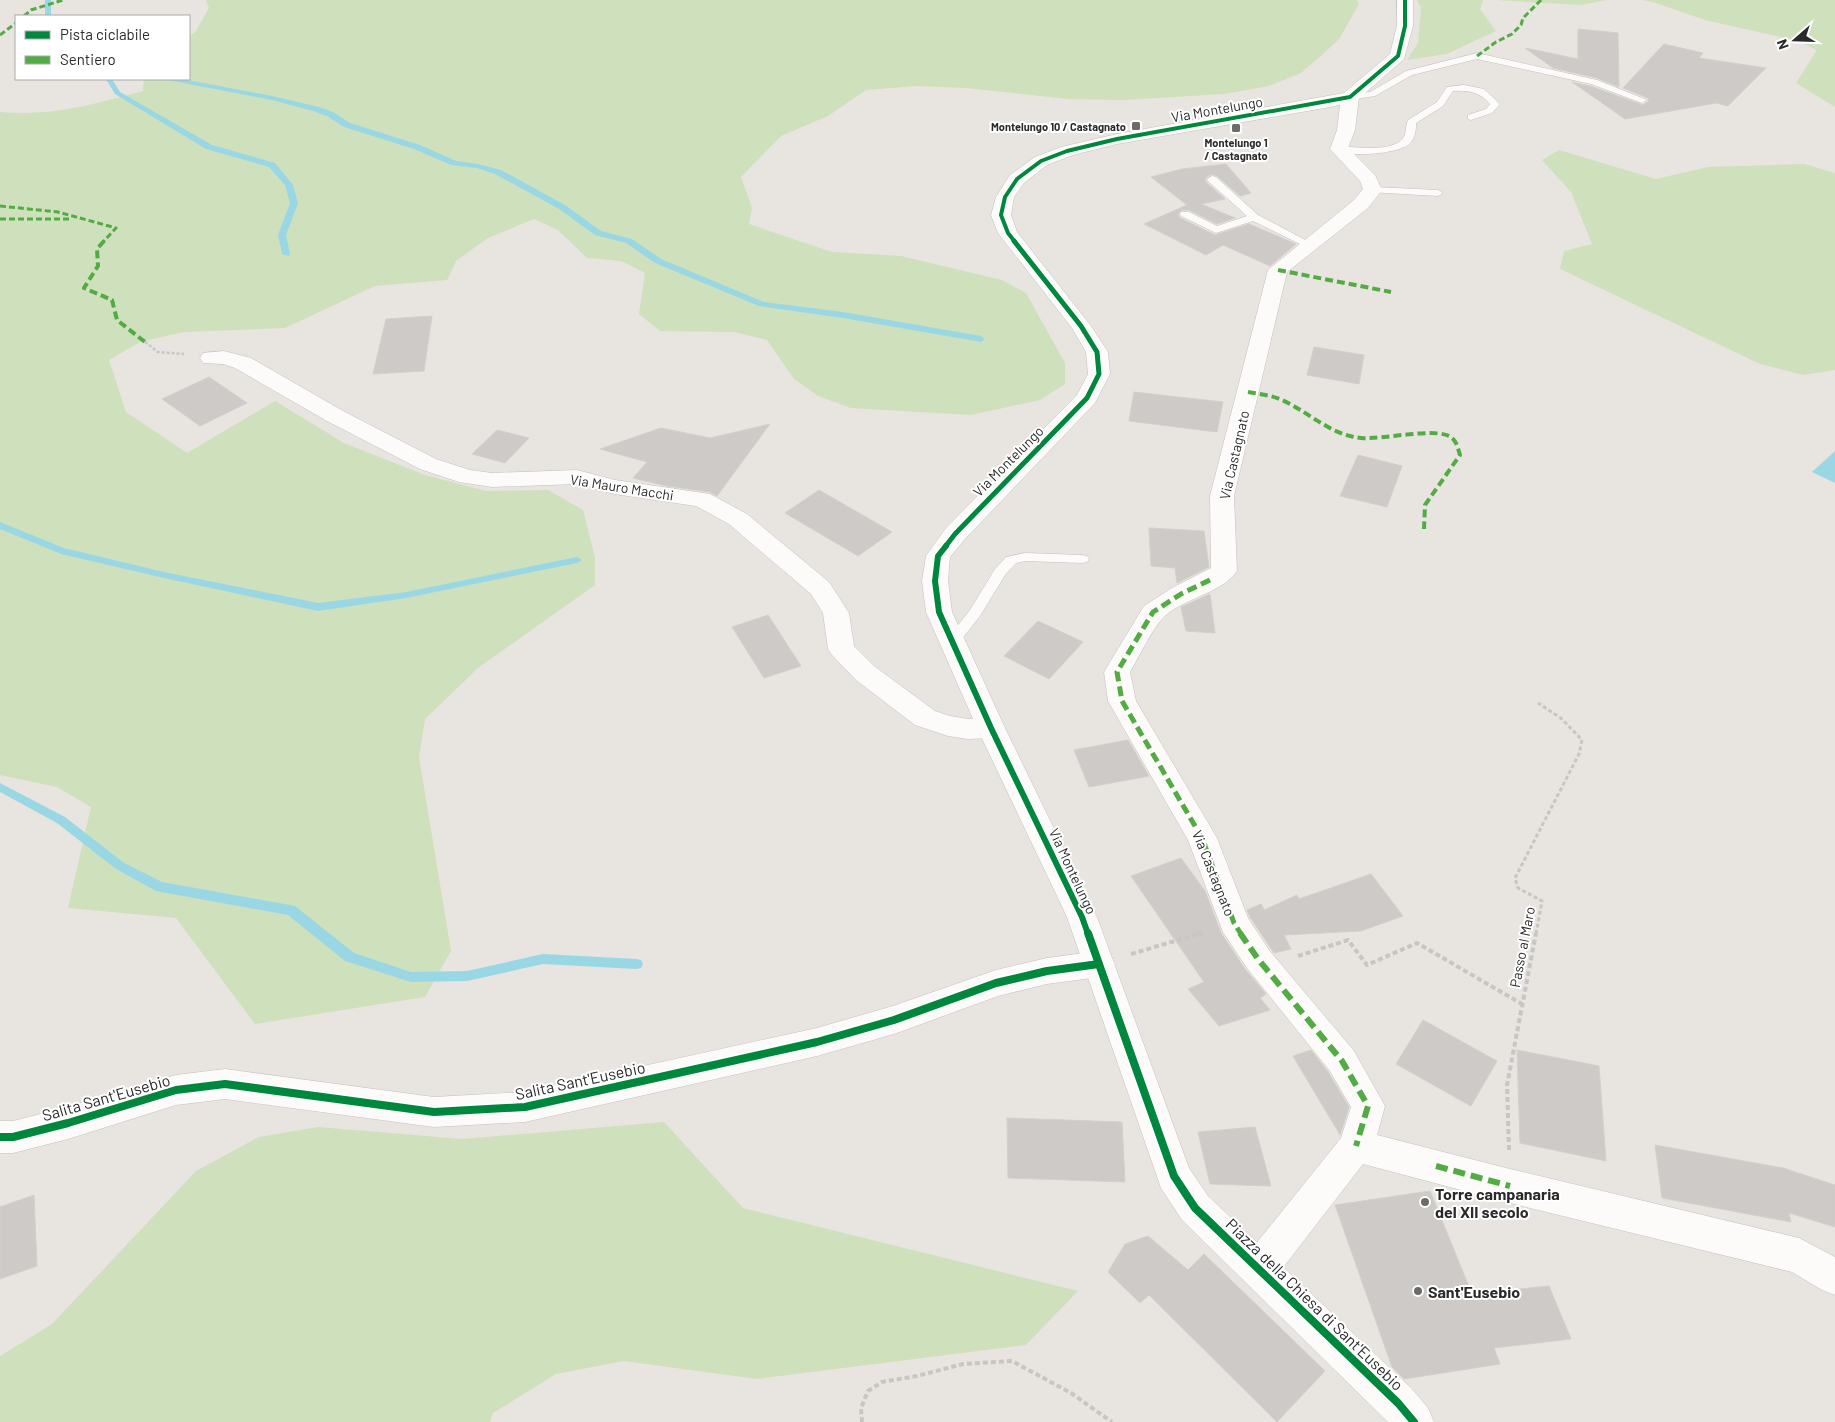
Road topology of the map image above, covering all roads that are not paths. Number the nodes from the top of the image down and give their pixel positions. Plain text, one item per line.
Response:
1 (1405, 0) edge
2 (1350, 97) junction
3 (1642, 100) dead end
4 (1471, 117) dead end
5 (1339, 149) junction
6 (1212, 179) dead end
7 (1374, 190) junction
8 (1438, 193) dead end
9 (1185, 214) dead end
10 (1254, 218) junction
11 (1310, 245) junction
12 (210, 358) road end
13 (1082, 559) dead end
14 (952, 642) junction
15 (991, 728) junction
16 (1099, 964) junction
17 (1368, 1106) joint
18 (0, 1137) edge
19 (1356, 1146) junction
20 (1195, 1208) joint
21 (1259, 1269) junction
22 (1835, 1277) edge
23 (1414, 1422) edge

1 - 2 street, Via Montelungo
2 - 3 lane, Via Montelungo
2 - 5 street
2 - 14 street, Via Montelungo
4 - 5 lane
5 - 7 street
6 - 10 lane
7 - 8 lane
7 - 11 street, Via Castagnato
9 - 10 lane
10 - 11 lane
11 - 17 street, Via Castagnato
12 - 15 street, Via Mauro Macchi
13 - 14 lane
14 - 15 street, Via Montelungo
15 - 16 street, Via Montelungo
16 - 18 street, Salita Sant'Eusebio
16 - 20 street, Via Montelungo
17 - 19 street, Piazza della Chiesa di Sant'Eusebio
19 - 21 street, Piazza della Chiesa di Sant'Eusebio
19 - 22 street
20 - 21 street, Piazza della Chiesa di Sant'Eusebio
21 - 23 street, Piazza della Chiesa di Sant'Eusebio

